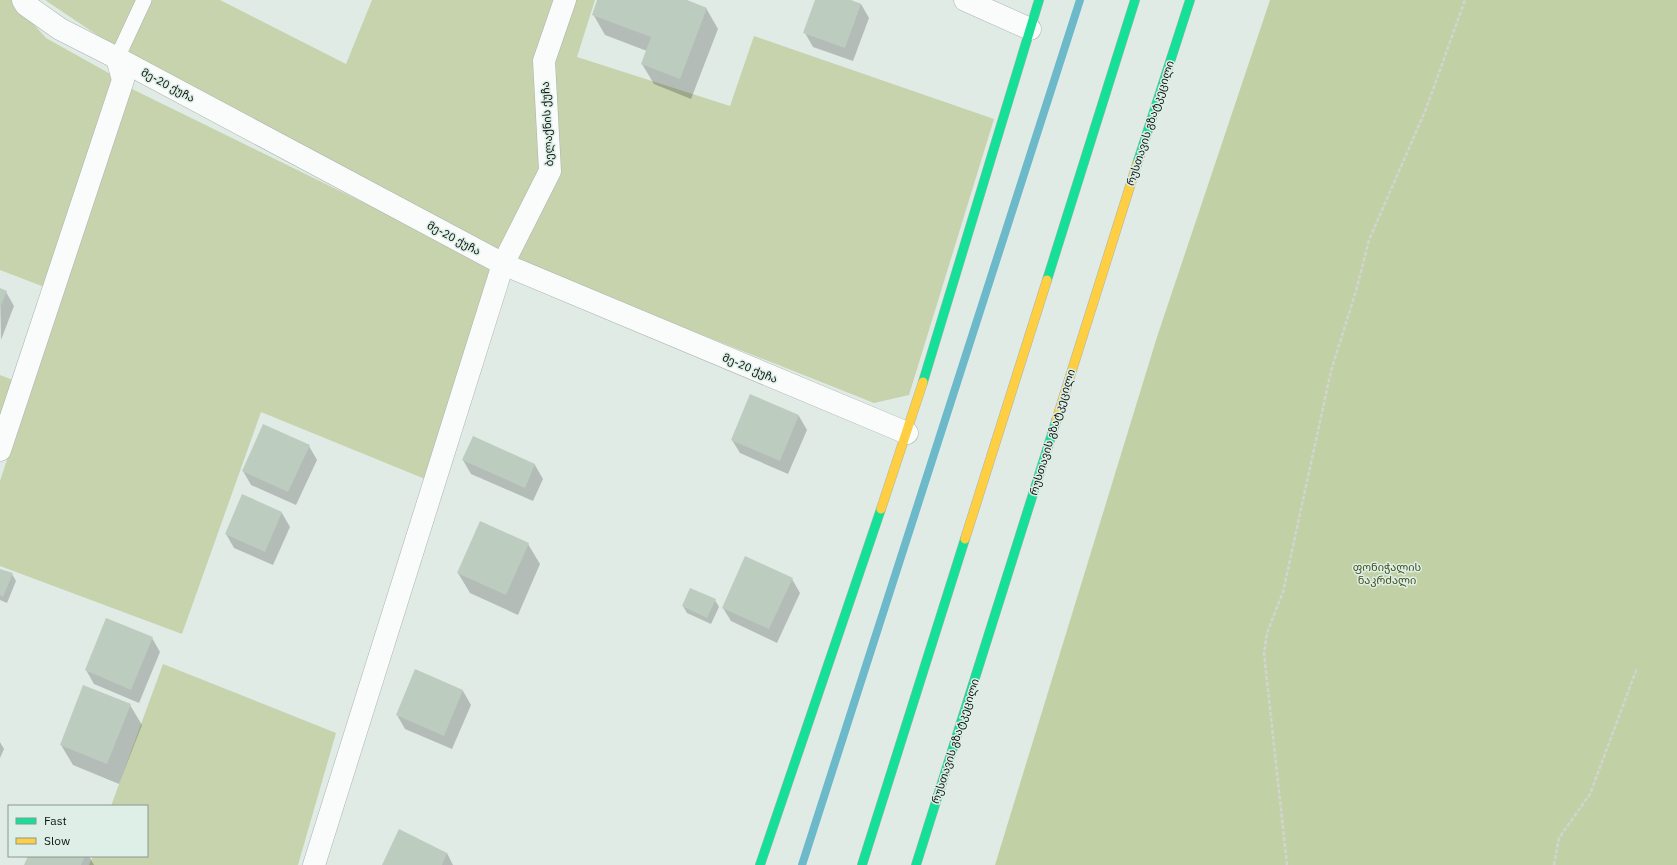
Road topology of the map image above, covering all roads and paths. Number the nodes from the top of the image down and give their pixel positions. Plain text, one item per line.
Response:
1 (144, 0) edge
2 (565, 0) edge
3 (965, 0) edge
4 (1039, 0) edge
5 (1135, 0) edge
6 (1190, 0) edge
7 (1465, 0) edge
8 (27, 2) edge
9 (1030, 29) junction
10 (117, 58) junction
11 (503, 264) junction
12 (907, 433) junction
13 (0, 450) edge
14 (1637, 668) dead end
15 (314, 865) edge
16 (760, 865) edge
17 (862, 865) edge
18 (916, 865) edge
19 (1287, 865) edge
20 (1554, 865) edge

1 - 10 lane
2 - 11 street, ბელაქნის ქუჩა
3 - 9 street
4 - 9 main road
5 - 17 main road
6 - 18 main road, რუსთავის გზატკეცილი
7 - 19 path
8 - 10 street, მე-20 ქუჩა
9 - 12 main road
10 - 11 street, მე-20 ქუჩა
10 - 13 street
11 - 12 street, მე-20 ქუჩა
11 - 15 street, ბელაქნის ქუჩა
12 - 16 main road
14 - 20 path

